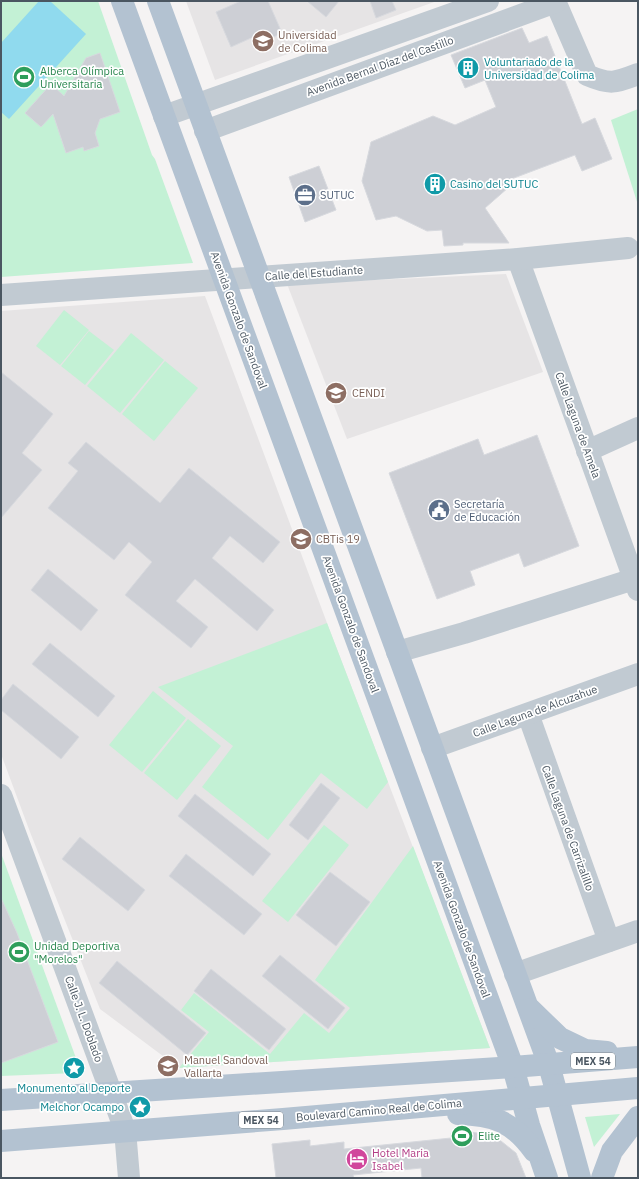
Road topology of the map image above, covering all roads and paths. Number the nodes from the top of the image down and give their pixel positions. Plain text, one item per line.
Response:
1 (122, 1) edge
2 (158, 1) edge
3 (488, 1) edge
4 (555, 1) edge
5 (630, 78) edge
6 (196, 104) junction
7 (164, 116) junction
8 (205, 131) junction
9 (628, 248) dead end
10 (518, 259) junction
11 (260, 277) junction
12 (223, 279) junction
13 (1, 295) edge
14 (638, 428) edge
15 (587, 451) junction
16 (352, 529) junction
17 (319, 538) junction
18 (636, 585) edge
19 (397, 652) junction
20 (638, 674) edge
21 (528, 714) junction
22 (432, 748) junction
23 (443, 778) junction
24 (411, 790) junction
25 (1, 795) edge
26 (638, 931) edge
27 (609, 942) junction
28 (515, 974) junction
29 (527, 1007) junction
30 (638, 1056) edge
31 (549, 1065) junction
32 (513, 1067) junction
33 (638, 1088) edge
34 (112, 1093) junction
35 (557, 1096) junction
36 (522, 1098) junction
37 (1, 1100) edge
38 (389, 1109) junction
39 (638, 1117) edge
40 (125, 1130) junction
41 (1, 1141) edge
42 (538, 1156) junction
43 (129, 1178) edge
44 (547, 1178) edge
45 (580, 1178) edge
46 (602, 1178) edge

1 - 7 main road, Avenida Gonzalo de Sandoval
2 - 6 main road
3 - 6 street
4 - 5 street
4 - 8 street, Avenida Bernal Díaz del Castillo
6 - 7 street
6 - 8 main road
7 - 12 main road, Avenida Gonzalo de Sandoval
8 - 11 main road
9 - 10 street, Calle del Estudiante
10 - 11 street, Calle del Estudiante
10 - 15 street, Calle Laguna de Amela
11 - 12 street, Calle del Estudiante
11 - 16 main road
12 - 13 street, Calle del Estudiante
12 - 17 main road, Avenida Gonzalo de Sandoval
14 - 15 street
15 - 18 street, Calle Laguna de Amela
16 - 17 main road
16 - 19 main road
17 - 24 main road, Avenida Gonzalo de Sandoval
18 - 19 street
19 - 22 main road
20 - 21 street, Calle Laguna de Alcuzahue
21 - 22 street, Calle Laguna de Alcuzahue
21 - 27 street, Calle Laguna de Carrizalillo
22 - 23 main road
23 - 24 main road
23 - 28 main road
24 - 32 main road, Avenida Gonzalo de Sandoval
25 - 34 street, Calle J. L. Doblado
26 - 27 street
27 - 28 street
28 - 29 main road
29 - 30 main road
29 - 31 main road
30 - 31 main road, MEX 54
31 - 32 main road, MEX 54
31 - 35 main road
32 - 34 main road, MEX 54
32 - 36 main road, Avenida Gonzalo de Sandoval
33 - 35 main road, Boulevard Camino Real de Colima / MEX 54
34 - 37 main road, MEX 54
34 - 40 street, Calle J. L. Doblado
35 - 36 main road, Boulevard Camino Real de Colima / MEX 54
35 - 45 main road
36 - 38 main road, Boulevard Camino Real de Colima / MEX 54
36 - 42 main road, Avenida Gonzalo de Sandoval
38 - 40 main road, Boulevard Camino Real de Colima / MEX 54
38 - 42 main road
39 - 46 main road
40 - 41 main road, Boulevard Camino Real de Colima / MEX 54
40 - 43 street, Calle J. L. Doblado
42 - 44 main road

